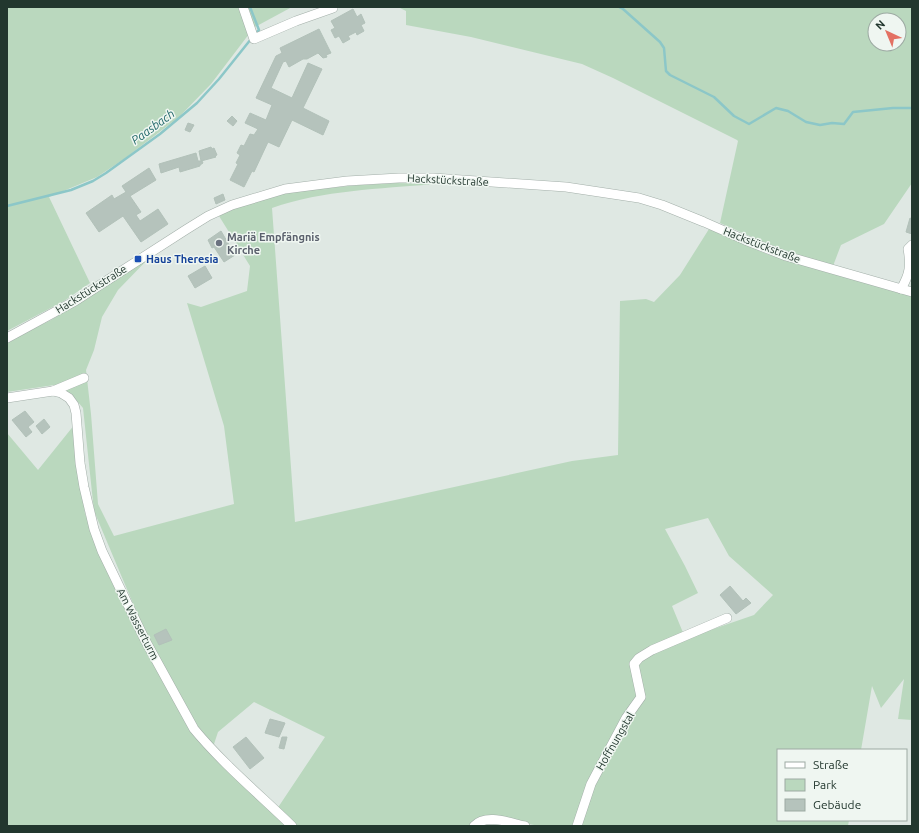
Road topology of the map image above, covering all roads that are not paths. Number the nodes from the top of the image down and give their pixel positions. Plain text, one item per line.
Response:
1 (243, 7) edge
2 (333, 8) dead end
3 (912, 245) edge
4 (901, 289) junction
5 (912, 292) edge
6 (7, 338) edge
7 (84, 378) dead end
8 (53, 391) junction
9 (7, 398) edge
10 (727, 618) dead end
11 (292, 826) edge
12 (474, 826) edge
13 (525, 826) edge
14 (577, 826) edge

1 - 2 street
3 - 4 street
4 - 5 street, Hackstückstraße
4 - 6 street, Hackstückstraße
7 - 8 street
8 - 9 street
8 - 11 street, Am Wasserturm
10 - 14 street, Hoffnungstal
12 - 13 street

